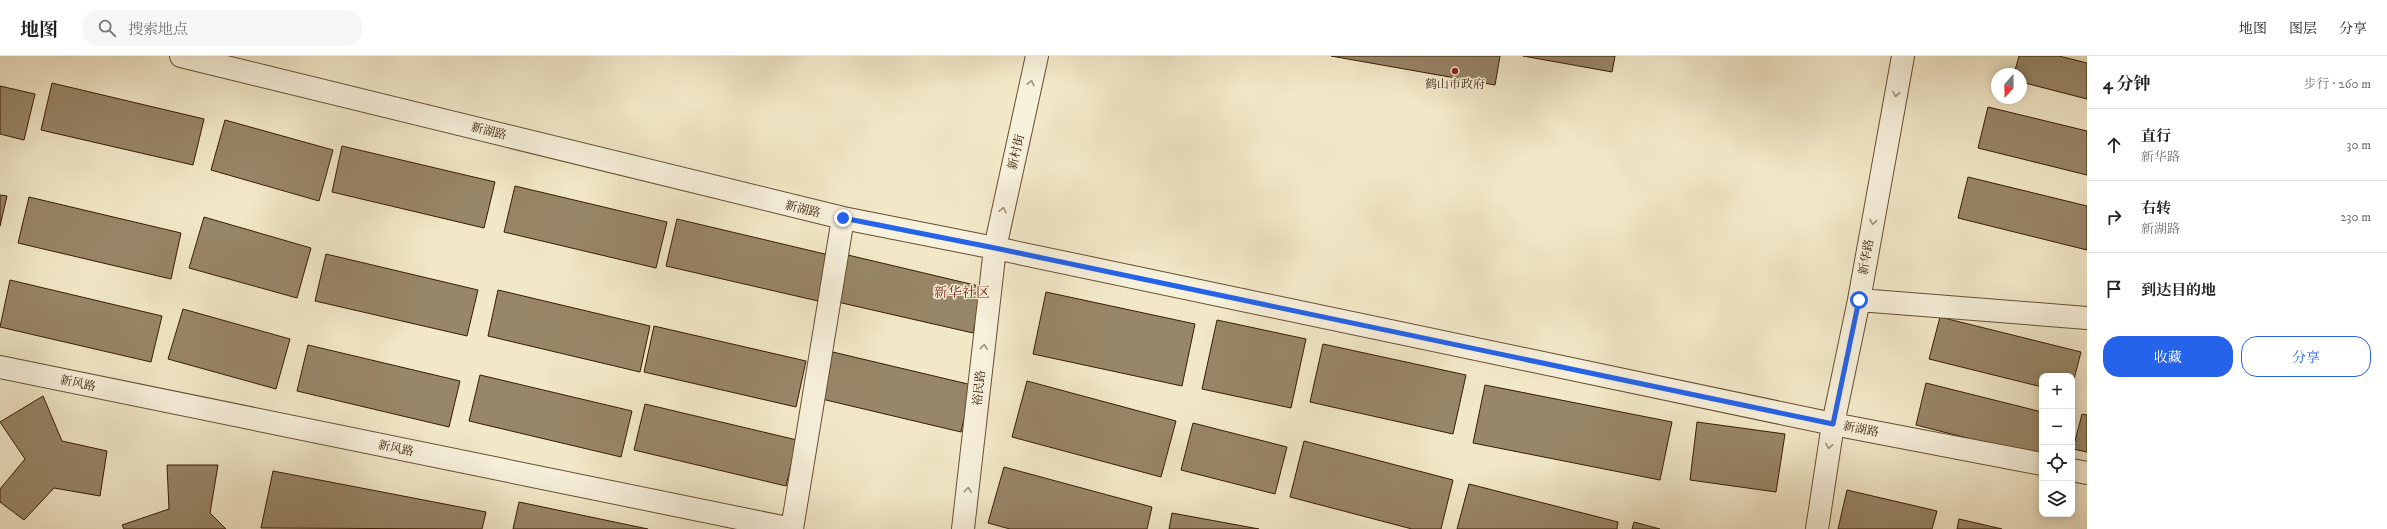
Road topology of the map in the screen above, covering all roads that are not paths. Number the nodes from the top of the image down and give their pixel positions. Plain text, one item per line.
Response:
1 (181, 56) edge
2 (1037, 56) edge
3 (1903, 56) edge
4 (843, 218) junction
5 (995, 248) junction
6 (1859, 300) junction
7 (2087, 318) edge
8 (0, 366) edge
9 (1833, 424) junction
10 (2039, 463) edge
11 (2075, 471) edge
12 (2087, 473) edge
13 (792, 529) edge
14 (963, 529) edge
15 (1817, 529) edge

1 - 4 street, 新湖路
5 -> 2 street, 新村街
3 -> 6 street, 新华路
4 - 5 street, 新湖路
4 - 13 street
5 - 9 street, 新湖路
14 -> 5 street, 裕民路
6 - 7 street
6 - 9 street, 新华路
8 - 13 street, 新风路
9 - 10 street, 新湖路
9 -> 15 street, 新华路
11 - 12 street

